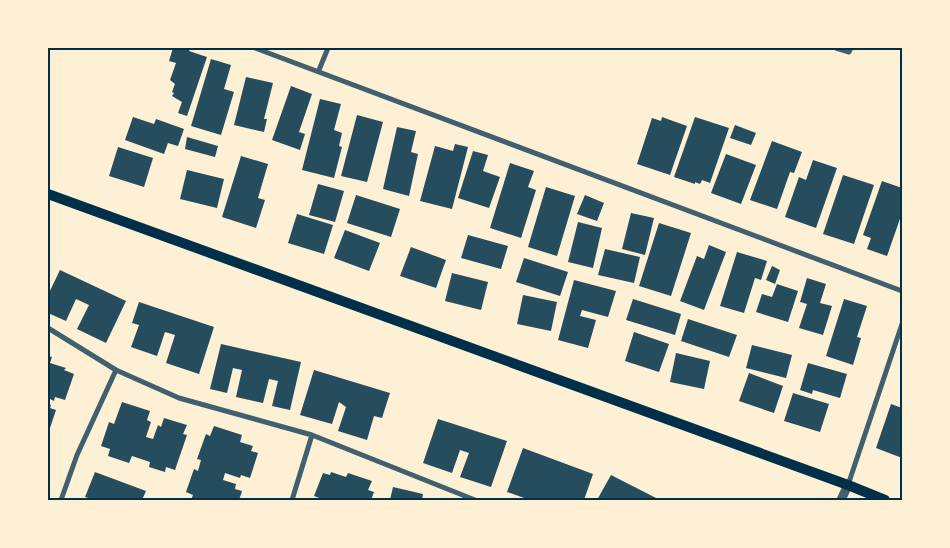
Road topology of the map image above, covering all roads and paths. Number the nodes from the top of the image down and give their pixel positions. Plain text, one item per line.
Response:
1 (255, 48) edge
2 (328, 48) edge
3 (836, 48) edge
4 (850, 50) edge
5 (319, 70) junction
6 (48, 194) edge
7 (902, 291) edge
8 (902, 324) edge
9 (48, 328) edge
10 (116, 370) junction
11 (312, 434) junction
12 (848, 485) junction
13 (62, 500) edge
14 (292, 500) edge
15 (475, 500) edge
16 (841, 500) edge
17 (885, 500) edge

1 - 5 street
2 - 5 street
3 - 4 street
5 - 7 street
6 - 12 main road
8 - 12 street
9 - 10 street
10 - 11 street
10 - 13 street
11 - 14 street
11 - 15 street
12 - 16 street
12 - 17 main road

